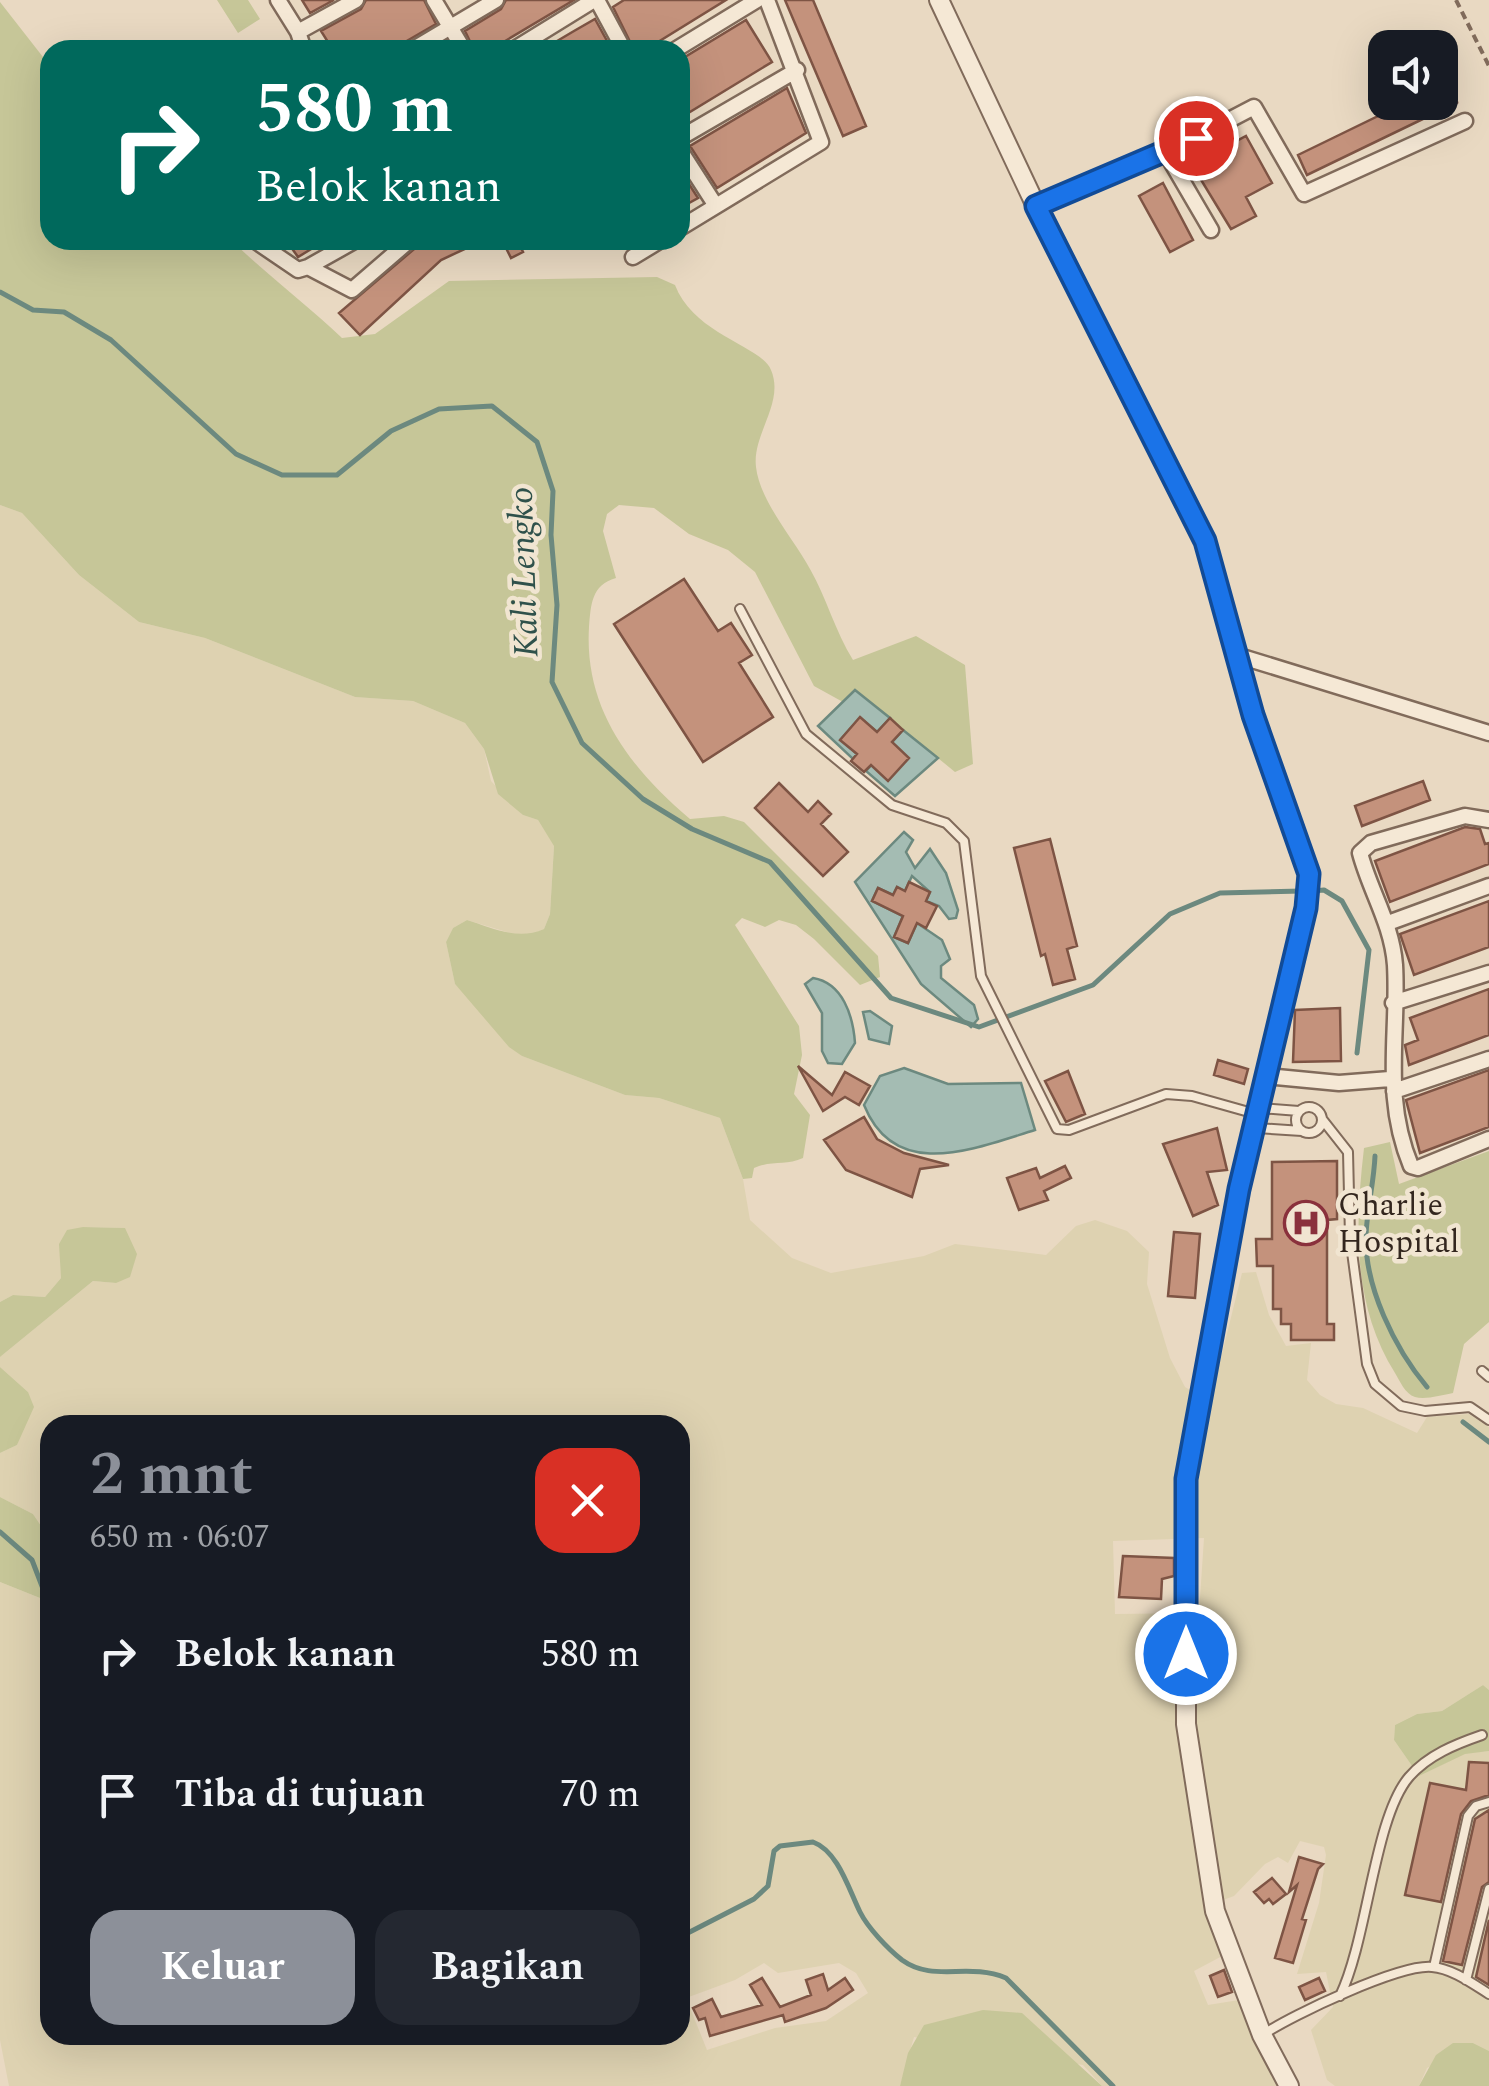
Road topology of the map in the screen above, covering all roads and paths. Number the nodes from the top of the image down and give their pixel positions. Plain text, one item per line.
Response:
1 (278, 0) edge
2 (356, 0) edge
3 (434, 0) edge
4 (496, 0) edge
5 (595, 0) edge
6 (758, 0) edge
7 (766, 0) edge
8 (939, 0) edge
9 (1456, 0) edge
10 (450, 28) junction
11 (298, 32) junction
12 (301, 40) edge
13 (429, 40) edge
14 (458, 40) edge
15 (529, 40) edge
16 (618, 40) edge
17 (690, 41) edge
18 (1489, 66) edge
19 (797, 70) junction
20 (1465, 121) dead end
21 (690, 132) edge
22 (1166, 153) junction
23 (690, 166) edge
24 (716, 206) junction
25 (1036, 206) junction
26 (690, 222) edge
27 (1211, 230) dead end
28 (269, 250) edge
29 (339, 250) edge
30 (399, 250) edge
31 (645, 250) edge
32 (633, 257) dead end
33 (308, 268) junction
34 (740, 609) dead end
35 (1240, 656) junction
36 (1489, 733) edge
37 (1489, 820) edge
38 (1489, 886) edge
39 (1388, 923) junction
40 (1489, 972) edge
41 (1393, 1003) junction
42 (1489, 1059) edge
43 (1266, 1076) junction
44 (1392, 1085) junction
45 (1299, 1112) junction
46 (1258, 1117) junction
47 (1322, 1119) junction
48 (1302, 1130) junction
49 (1489, 1139) edge
50 (1489, 1420) edge
51 (1482, 1735) dead end
52 (1489, 1802) edge
53 (1489, 1889) edge
54 (1434, 1966) junction
55 (1466, 1980) junction
56 (1489, 1994) edge
57 (1340, 1996) junction
58 (1262, 2035) junction
59 (1289, 2086) edge

1 - 11 street
2 - 11 street
3 - 10 street
4 - 10 street
5 - 15 street
5 - 16 street
6 - 17 street
7 - 19 street
8 - 25 street
9 - 18 path
10 - 13 street
10 - 14 street
11 - 12 street
19 - 21 street
19 - 24 street
20 - 22 street
22 - 25 street
22 - 27 street
23 - 24 street
24 - 26 street
25 - 35 street
28 - 33 street
29 - 33 street
30 - 33 street
31 - 32 street
34 - 46 lane
35 - 36 street
35 - 43 street
37 - 39 street
38 - 39 street
39 - 41 street
40 - 41 street
41 - 44 street
42 - 44 street
43 - 44 street
43 - 46 street
44 - 49 street
45 - 46 lane
45 - 47 lane
45 - 48 lane
46 - 48 lane
46 - 58 street
47 - 48 lane
47 - 50 lane
51 - 57 lane
52 - 54 lane
53 - 55 lane
54 - 55 lane
54 - 57 lane
55 - 56 lane
57 - 58 lane
58 - 59 street

